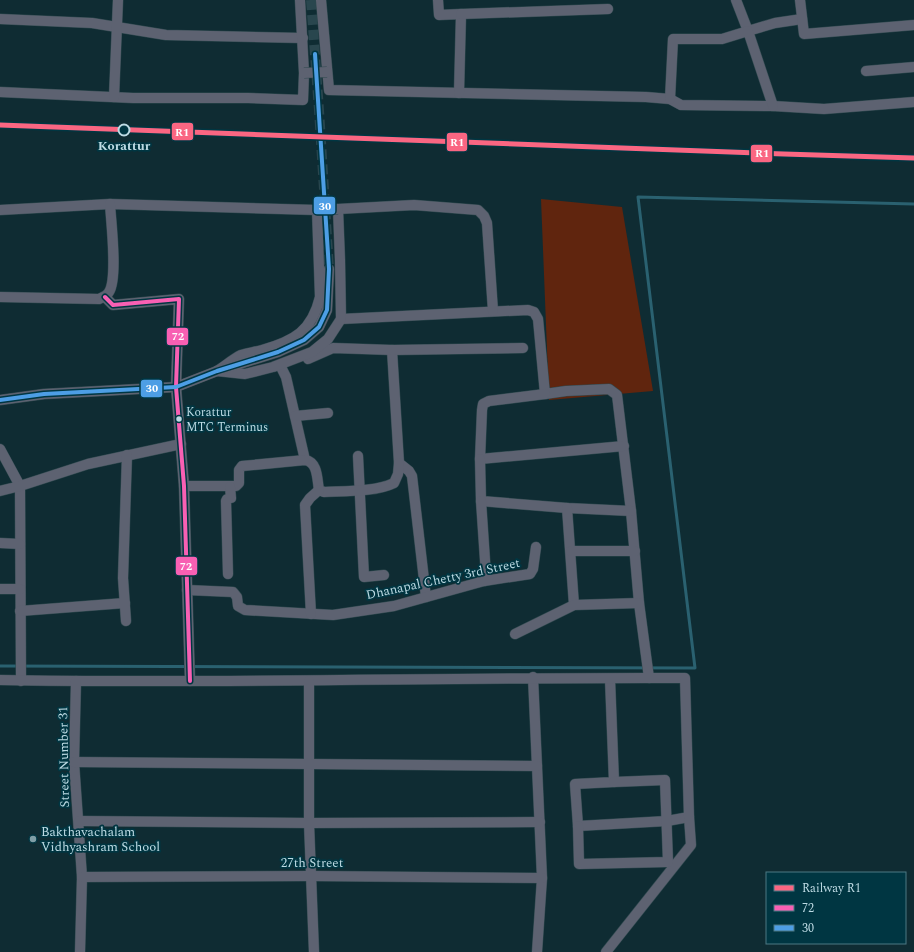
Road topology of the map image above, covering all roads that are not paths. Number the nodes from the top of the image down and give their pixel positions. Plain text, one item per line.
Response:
1 (118, 0) edge
2 (300, 0) edge
3 (322, 0) edge
4 (438, 0) edge
5 (736, 0) edge
6 (800, 0) edge
7 (608, 9) dead end
8 (461, 14) junction
9 (0, 19) edge
10 (802, 19) junction
11 (914, 25) edge
12 (117, 27) junction
13 (748, 31) junction
14 (303, 38) junction
15 (914, 67) edge
16 (866, 71) dead end
17 (327, 72) junction
18 (304, 73) junction
19 (0, 92) edge
20 (458, 93) junction
21 (114, 97) junction
22 (670, 99) junction
23 (914, 102) edge
24 (772, 106) junction
25 (110, 204) junction
26 (338, 209) junction
27 (0, 210) edge
28 (317, 210) junction
29 (329, 269) tunnel mouth
30 (0, 297) edge
31 (105, 297) junction
32 (493, 311) junction
33 (341, 319) junction
34 (523, 348) dead end
35 (392, 350) junction
36 (281, 367) junction
37 (217, 371) junction
38 (176, 387) junction
39 (545, 394) junction
40 (0, 400) edge
41 (328, 413) dead end
42 (295, 416) junction
43 (181, 444) junction
44 (624, 446) junction
45 (0, 449) edge
46 (127, 455) junction
47 (358, 456) dead end
48 (480, 459) junction
49 (305, 460) junction
50 (399, 463) junction
51 (20, 486) junction
52 (184, 486) junction
53 (230, 487) junction
54 (319, 490) junction
55 (359, 490) junction
56 (0, 491) edge
57 (482, 501) junction
58 (567, 508) junction
59 (631, 511) junction
60 (0, 542) edge
61 (20, 544) junction
62 (536, 547) dead end
63 (571, 551) junction
64 (635, 551) junction
65 (228, 574) dead end
66 (384, 575) dead end
67 (484, 581) junction
68 (0, 589) edge
69 (20, 589) junction
70 (187, 590) junction
71 (426, 597) junction
72 (125, 603) junction
73 (639, 603) junction
74 (574, 605) junction
75 (20, 611) junction
76 (311, 614) junction
77 (126, 621) dead end
78 (515, 634) dead end
79 (21, 671) junction
80 (534, 678) junction
81 (649, 678) junction
82 (610, 679) junction
83 (0, 680) edge
84 (190, 681) junction
85 (309, 681) junction
86 (76, 682) junction
87 (74, 762) junction
88 (308, 764) junction
89 (537, 766) junction
90 (614, 782) junction
91 (689, 817) junction
92 (79, 821) junction
93 (667, 821) junction
94 (540, 822) junction
95 (309, 823) junction
96 (578, 826) junction
97 (311, 876) junction
98 (82, 877) junction
99 (542, 878) junction
100 (80, 952) edge
101 (314, 952) edge
102 (537, 952) edge
103 (606, 952) edge

1 - 12 street
2 - 14 street
3 - 17 street
4 - 8 street
5 - 13 street
6 - 10 street
7 - 8 street
8 - 20 street
9 - 12 street
10 - 11 street
10 - 13 street
12 - 14 street
12 - 21 street
13 - 22 street
13 - 24 street
14 - 18 street
15 - 16 street
17 - 18 street, bridge
17 - 20 street
18 - 21 street
19 - 21 street
20 - 22 street
22 - 24 street
23 - 24 street
25 - 27 street
25 - 28 street
25 - 31 street
26 - 28 street, bridge
26 - 32 street
26 - 33 street
28 - 37 street
29 - 37 street
30 - 31 street
31 - 38 street
32 - 33 street
32 - 39 street
33 - 36 street
34 - 35 street
35 - 36 street
35 - 50 street
36 - 37 street
36 - 42 street
37 - 38 street
38 - 40 street
38 - 43 street
39 - 44 street
39 - 48 street
41 - 42 street
42 - 49 street
43 - 46 street
43 - 52 street
44 - 48 street
44 - 59 street
45 - 51 street
46 - 51 street
46 - 72 street
47 - 55 street
48 - 57 street
49 - 53 street
49 - 54 street
50 - 55 street
50 - 71 street
51 - 56 street
51 - 61 street
52 - 53 street
52 - 70 street
53 - 65 street
54 - 55 street
54 - 76 street
55 - 66 street
57 - 58 street
57 - 67 street
58 - 59 street
58 - 63 street
59 - 64 street
60 - 61 street
61 - 69 street
62 - 67 street, Dhanapal Chetty 3rd Street
63 - 64 street
63 - 74 street
64 - 73 street
67 - 71 street, Dhanapal Chetty 3rd Street
68 - 69 street
69 - 75 street
70 - 76 street, Dhanapal Chetty 3rd Street
70 - 84 street
71 - 76 street, Dhanapal Chetty 3rd Street
72 - 75 street
72 - 77 street
73 - 74 street
73 - 81 street
74 - 78 street
75 - 79 street
79 - 83 street
79 - 86 street
80 - 82 street
80 - 85 street
80 - 89 street
81 - 82 street
81 - 91 street
82 - 90 street
84 - 85 street
84 - 86 street
85 - 88 street
86 - 87 street, Street Number 31
87 - 88 street
87 - 92 street, Street Number 31
88 - 89 street
88 - 95 street
89 - 94 street
90 - 93 street
90 - 96 street
91 - 93 street
91 - 103 street
92 - 95 street
92 - 98 street, Street Number 31
93 - 96 street
93 - 96 street
94 - 95 street
94 - 99 street
95 - 97 street
97 - 98 street, 27th Street
97 - 99 street, 27th Street
97 - 101 street
98 - 100 street, Street Number 31
99 - 102 street

